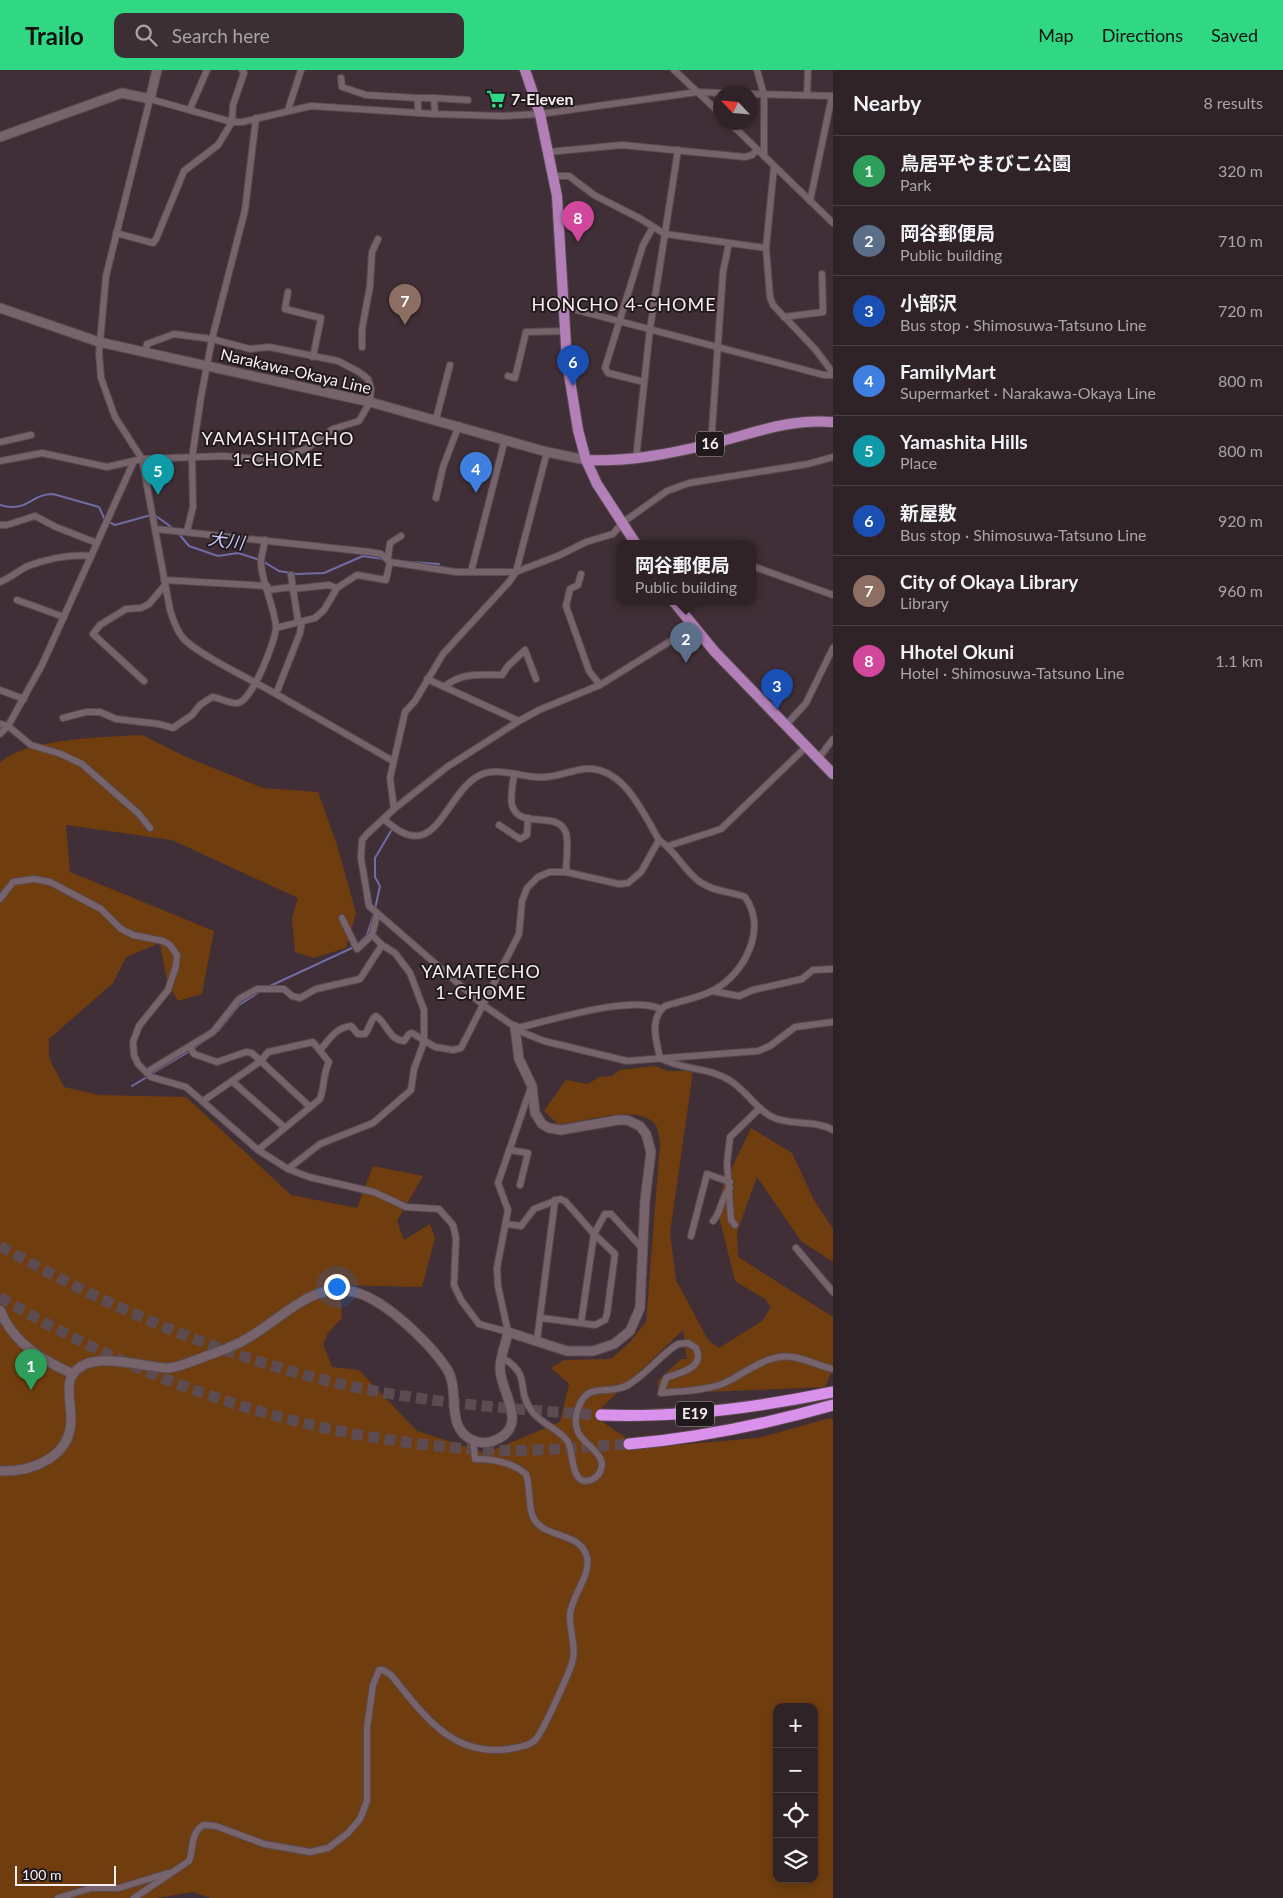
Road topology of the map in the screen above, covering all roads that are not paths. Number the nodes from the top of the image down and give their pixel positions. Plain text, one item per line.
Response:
1 (157, 70) edge
2 (207, 70) edge
3 (242, 70) edge
4 (301, 70) edge
5 (525, 70) edge
6 (674, 70) edge
7 (757, 70) edge
8 (808, 70) edge
9 (341, 78) dead end
10 (698, 92) junction
11 (713, 93) edge
12 (758, 95) edge
13 (764, 95) junction
14 (807, 95) junction
15 (832, 96) edge
16 (418, 98) junction
17 (434, 98) junction
18 (150, 99) junction
19 (468, 100) dead end
20 (713, 107) edge
21 (190, 109) junction
22 (288, 110) junction
23 (418, 113) junction
24 (435, 114) junction
25 (540, 114) junction
26 (256, 118) junction
27 (232, 122) junction
28 (737, 130) edge
29 (0, 137) edge
30 (678, 150) junction
31 (757, 150) junction
32 (548, 152) junction
33 (764, 156) junction
34 (774, 167) junction
35 (554, 176) junction
36 (810, 201) junction
37 (833, 223) edge
38 (653, 227) junction
39 (116, 234) junction
40 (665, 234) junction
41 (378, 239) dead end
42 (729, 243) junction
43 (766, 248) junction
44 (822, 274) dead end
45 (288, 292) dead end
46 (565, 307) junction
47 (0, 308) edge
48 (784, 317) junction
49 (620, 322) junction
50 (650, 329) junction
51 (566, 331) junction
52 (212, 339) junction
53 (99, 342) junction
54 (362, 347) dead end
55 (716, 348) junction
56 (145, 353) junction
57 (313, 357) junction
58 (450, 365) dead end
59 (207, 366) junction
60 (833, 374) edge
61 (508, 376) dead end
62 (644, 382) junction
63 (370, 402) junction
64 (436, 420) junction
65 (833, 422) edge
66 (459, 426) junction
67 (31, 434) dead end
68 (505, 439) junction
69 (0, 442) edge
70 (710, 444) junction
71 (547, 452) junction
72 (833, 456) edge
73 (192, 458) junction
74 (142, 459) junction
75 (636, 459) junction
76 (586, 460) junction
77 (0, 461) edge
78 (134, 461) junction
79 (436, 498) dead end
80 (622, 523) junction
81 (0, 525) edge
82 (156, 529) junction
83 (186, 531) junction
84 (401, 536) dead end
85 (265, 540) junction
86 (633, 540) edge
87 (97, 543) junction
88 (92, 556) junction
89 (389, 560) junction
90 (756, 567) edge
91 (471, 572) junction
92 (516, 572) junction
93 (581, 574) dead end
94 (291, 575) dead end
95 (0, 582) edge
96 (165, 582) junction
97 (267, 588) junction
98 (292, 588) junction
99 (337, 588) junction
100 (833, 595) edge
101 (17, 600) dead end
102 (676, 605) edge
103 (64, 617) junction
104 (300, 621) junction
105 (693, 627) junction
106 (276, 628) junction
107 (833, 648) edge
108 (427, 679) junction
109 (536, 679) dead end
110 (144, 681) dead end
111 (257, 683) junction
112 (600, 685) junction
113 (444, 687) junction
114 (0, 690) edge
115 (276, 694) junction
116 (24, 699) junction
117 (64, 718) dead end
118 (519, 721) junction
119 (0, 724) edge
120 (8, 726) junction
121 (786, 726) junction
122 (0, 734) edge
123 (833, 739) edge
124 (807, 746) junction
125 (818, 759) junction
126 (393, 760) junction
127 (514, 774) junction
128 (833, 774) edge
129 (394, 809) junction
130 (528, 818) junction
131 (384, 819) junction
132 (499, 825) dead end
133 (150, 828) dead end
134 (660, 840) junction
135 (668, 846) junction
136 (566, 872) junction
137 (0, 899) edge
138 (378, 915) junction
139 (342, 918) dead end
140 (372, 935) junction
141 (382, 945) junction
142 (833, 968) edge
143 (712, 991) junction
144 (483, 1005) junction
145 (661, 1009) junction
146 (833, 1022) edge
147 (516, 1027) junction
148 (424, 1042) junction
149 (190, 1047) junction
150 (320, 1050) junction
151 (660, 1058) junction
152 (261, 1061) junction
153 (147, 1072) junction
154 (232, 1081) junction
155 (532, 1086) junction
156 (203, 1101) junction
157 (310, 1107) junction
158 (760, 1108) junction
159 (284, 1128) junction
160 (833, 1130) edge
161 (258, 1150) junction
162 (508, 1150) junction
163 (288, 1169) junction
164 (520, 1185) dead end
165 (730, 1185) junction
166 (555, 1200) junction
167 (713, 1221) dead end
168 (506, 1224) junction
169 (735, 1225) dead end
170 (594, 1234) junction
171 (691, 1236) dead end
172 (642, 1248) junction
173 (796, 1248) dead end
174 (833, 1292) edge
175 (0, 1310) edge
176 (541, 1318) junction
177 (581, 1323) junction
178 (508, 1332) junction
179 (537, 1340) junction
180 (501, 1358) junction
181 (833, 1369) edge
182 (73, 1374) junction
183 (833, 1392) edge
184 (833, 1405) edge
185 (601, 1415) tunnel mouth
186 (473, 1440) junction
187 (629, 1444) tunnel mouth
188 (0, 1471) edge
189 (177, 1871) junction
190 (58, 1898) edge
191 (134, 1898) edge

1 - 18 street
2 - 21 street
3 - 27 street
4 - 22 street
5 - 25 main road
6 - 10 street
7 - 13 street
8 - 14 street
9 - 16 street
10 - 11 street
10 - 20 street
10 - 25 street
12 - 13 street
13 - 14 street
13 - 33 street
14 - 15 street
15 - 36 street
16 - 17 street
16 - 23 street
17 - 19 street
17 - 24 street
18 - 21 street
18 - 29 street
18 - 39 street
21 - 27 street
22 - 23 street
22 - 26 street
23 - 24 street
24 - 25 street
25 - 32 main road
26 - 27 street
26 - 52 street
27 - 39 street
28 - 31 street
30 - 31 street
30 - 32 street
30 - 40 street
31 - 33 street
32 - 35 main road
33 - 34 street
34 - 36 street
34 - 43 street
35 - 38 street
35 - 46 main road
36 - 37 street
38 - 40 street
38 - 49 street
39 - 53 street
40 - 42 street
40 - 50 street
41 - 54 street
42 - 43 street
42 - 55 street
43 - 48 street
44 - 48 street
45 - 57 street
46 - 49 street
46 - 51 main road
47 - 53 street, Narakawa-Okaya Line
48 - 60 street
49 - 50 street
49 - 62 street
50 - 55 street
50 - 62 street
51 - 61 street
51 - 76 main road
52 - 56 street
52 - 57 street
52 - 59 street
53 - 56 street, Narakawa-Okaya Line
53 - 74 street
55 - 60 street
55 - 70 street
56 - 59 street, Narakawa-Okaya Line
57 - 63 street
58 - 64 street
59 - 63 street, Narakawa-Okaya Line
59 - 73 street
62 - 75 street
63 - 64 street, Narakawa-Okaya Line
63 - 73 street
64 - 66 street, Narakawa-Okaya Line
65 - 70 main road, 16
66 - 68 street, Narakawa-Okaya Line
66 - 79 street
67 - 69 street
68 - 71 street, Narakawa-Okaya Line
68 - 91 street
70 - 75 main road, 16
71 - 76 street, Narakawa-Okaya Line
71 - 92 street
72 - 80 street
73 - 74 street
73 - 83 street
74 - 78 street
74 - 82 street
75 - 76 main road, 16
76 - 80 main road
77 - 78 street
78 - 87 street
80 - 86 main road
80 - 92 street
81 - 87 street
82 - 83 street
82 - 96 street
83 - 85 street
84 - 89 street
85 - 89 street
85 - 97 street
87 - 88 street
88 - 95 street
88 - 103 street
89 - 91 street
89 - 99 street
90 - 100 street
91 - 92 street
92 - 108 street
93 - 112 street
94 - 98 street
96 - 97 street
96 - 110 street
96 - 111 street
97 - 98 street
97 - 106 street
98 - 99 street
98 - 104 street
99 - 104 street
101 - 103 street
102 - 105 main road
103 - 116 street
104 - 106 street
104 - 115 street
105 - 112 street
105 - 121 main road
106 - 111 street
107 - 121 street
108 - 113 street
108 - 126 street
109 - 113 street
111 - 115 street
111 - 117 street
112 - 118 street
113 - 118 street
114 - 116 street
115 - 126 street
116 - 120 street
118 - 129 street
119 - 120 street
120 - 122 street
120 - 133 street
121 - 124 main road
123 - 125 street
124 - 125 main road
124 - 135 street
125 - 128 main road
126 - 129 street
127 - 130 street
127 - 131 street
127 - 134 street
129 - 131 street
130 - 132 street
130 - 136 street
131 - 138 street
134 - 135 street
134 - 136 street
135 - 143 street
136 - 144 street
137 - 153 street
138 - 140 street
138 - 144 street
139 - 140 street
140 - 141 street
141 - 148 street
141 - 149 street
142 - 143 street
143 - 145 street
144 - 147 street
144 - 148 street
145 - 147 street
145 - 151 street
146 - 151 street
147 - 151 street
147 - 155 street
148 - 150 street
148 - 163 street
149 - 152 street
149 - 153 street
150 - 152 street
150 - 157 street
151 - 158 street
152 - 154 street
152 - 157 street
153 - 156 street
154 - 156 street
154 - 159 street
155 - 162 street
155 - 172 street
156 - 161 street
157 - 159 street
158 - 160 street
158 - 165 street
159 - 161 street
161 - 163 street
162 - 164 street
162 - 168 street
163 - 178 street
165 - 167 street
165 - 169 street
165 - 171 street
166 - 168 street
166 - 170 street
166 - 176 street
168 - 178 street
170 - 172 street
170 - 177 street
170 - 177 street
172 - 179 street
173 - 174 street
175 - 182 street
176 - 177 street
176 - 179 street
178 - 179 street
178 - 180 street
180 - 181 street
180 - 186 street
182 - 186 street
182 - 188 street
183 - 185 highway, E19
184 - 187 highway, E19
186 - 189 street
189 - 190 street
189 - 191 street

